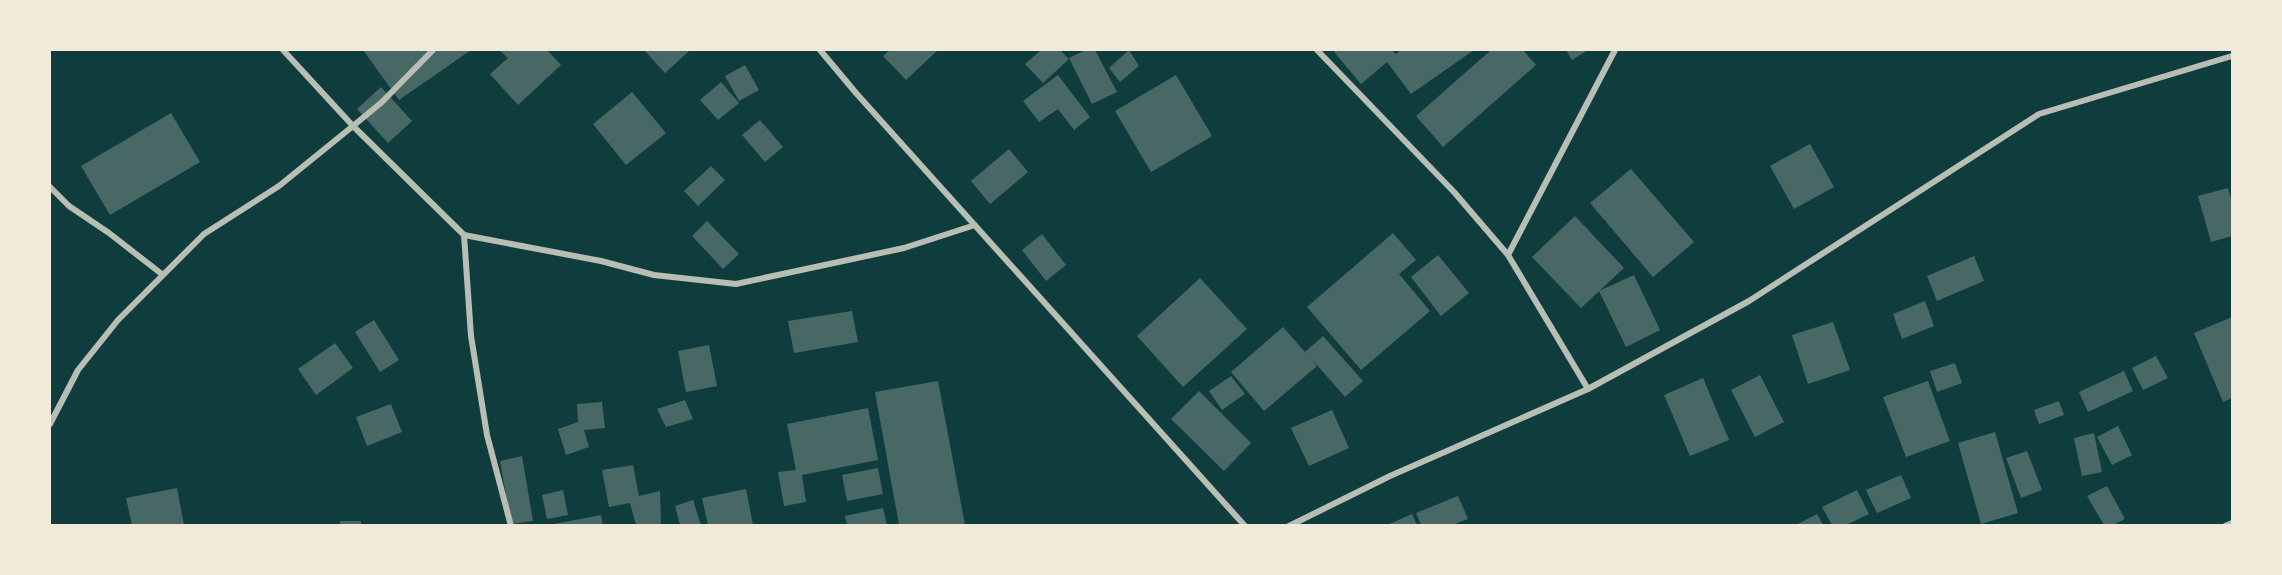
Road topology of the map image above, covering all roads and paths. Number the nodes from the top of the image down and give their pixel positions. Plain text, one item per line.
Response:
1 (284, 50) edge
2 (433, 50) edge
3 (820, 50) edge
4 (1317, 50) edge
5 (1615, 50) edge
6 (2232, 56) edge
7 (353, 126) junction
8 (50, 187) edge
9 (975, 225) junction
10 (464, 235) junction
11 (1508, 255) junction
12 (163, 275) junction
13 (1588, 388) junction
14 (50, 424) edge
15 (2232, 523) edge
16 (511, 525) edge
17 (1245, 525) edge
18 (1289, 525) edge
19 (2225, 525) edge

1 - 7 street
2 - 7 street
3 - 9 street
4 - 11 street
5 - 11 street
6 - 13 street
7 - 10 street
7 - 12 street
8 - 12 street
9 - 10 street
9 - 17 street
10 - 16 street
11 - 13 street
12 - 14 street
13 - 18 street
15 - 19 street

